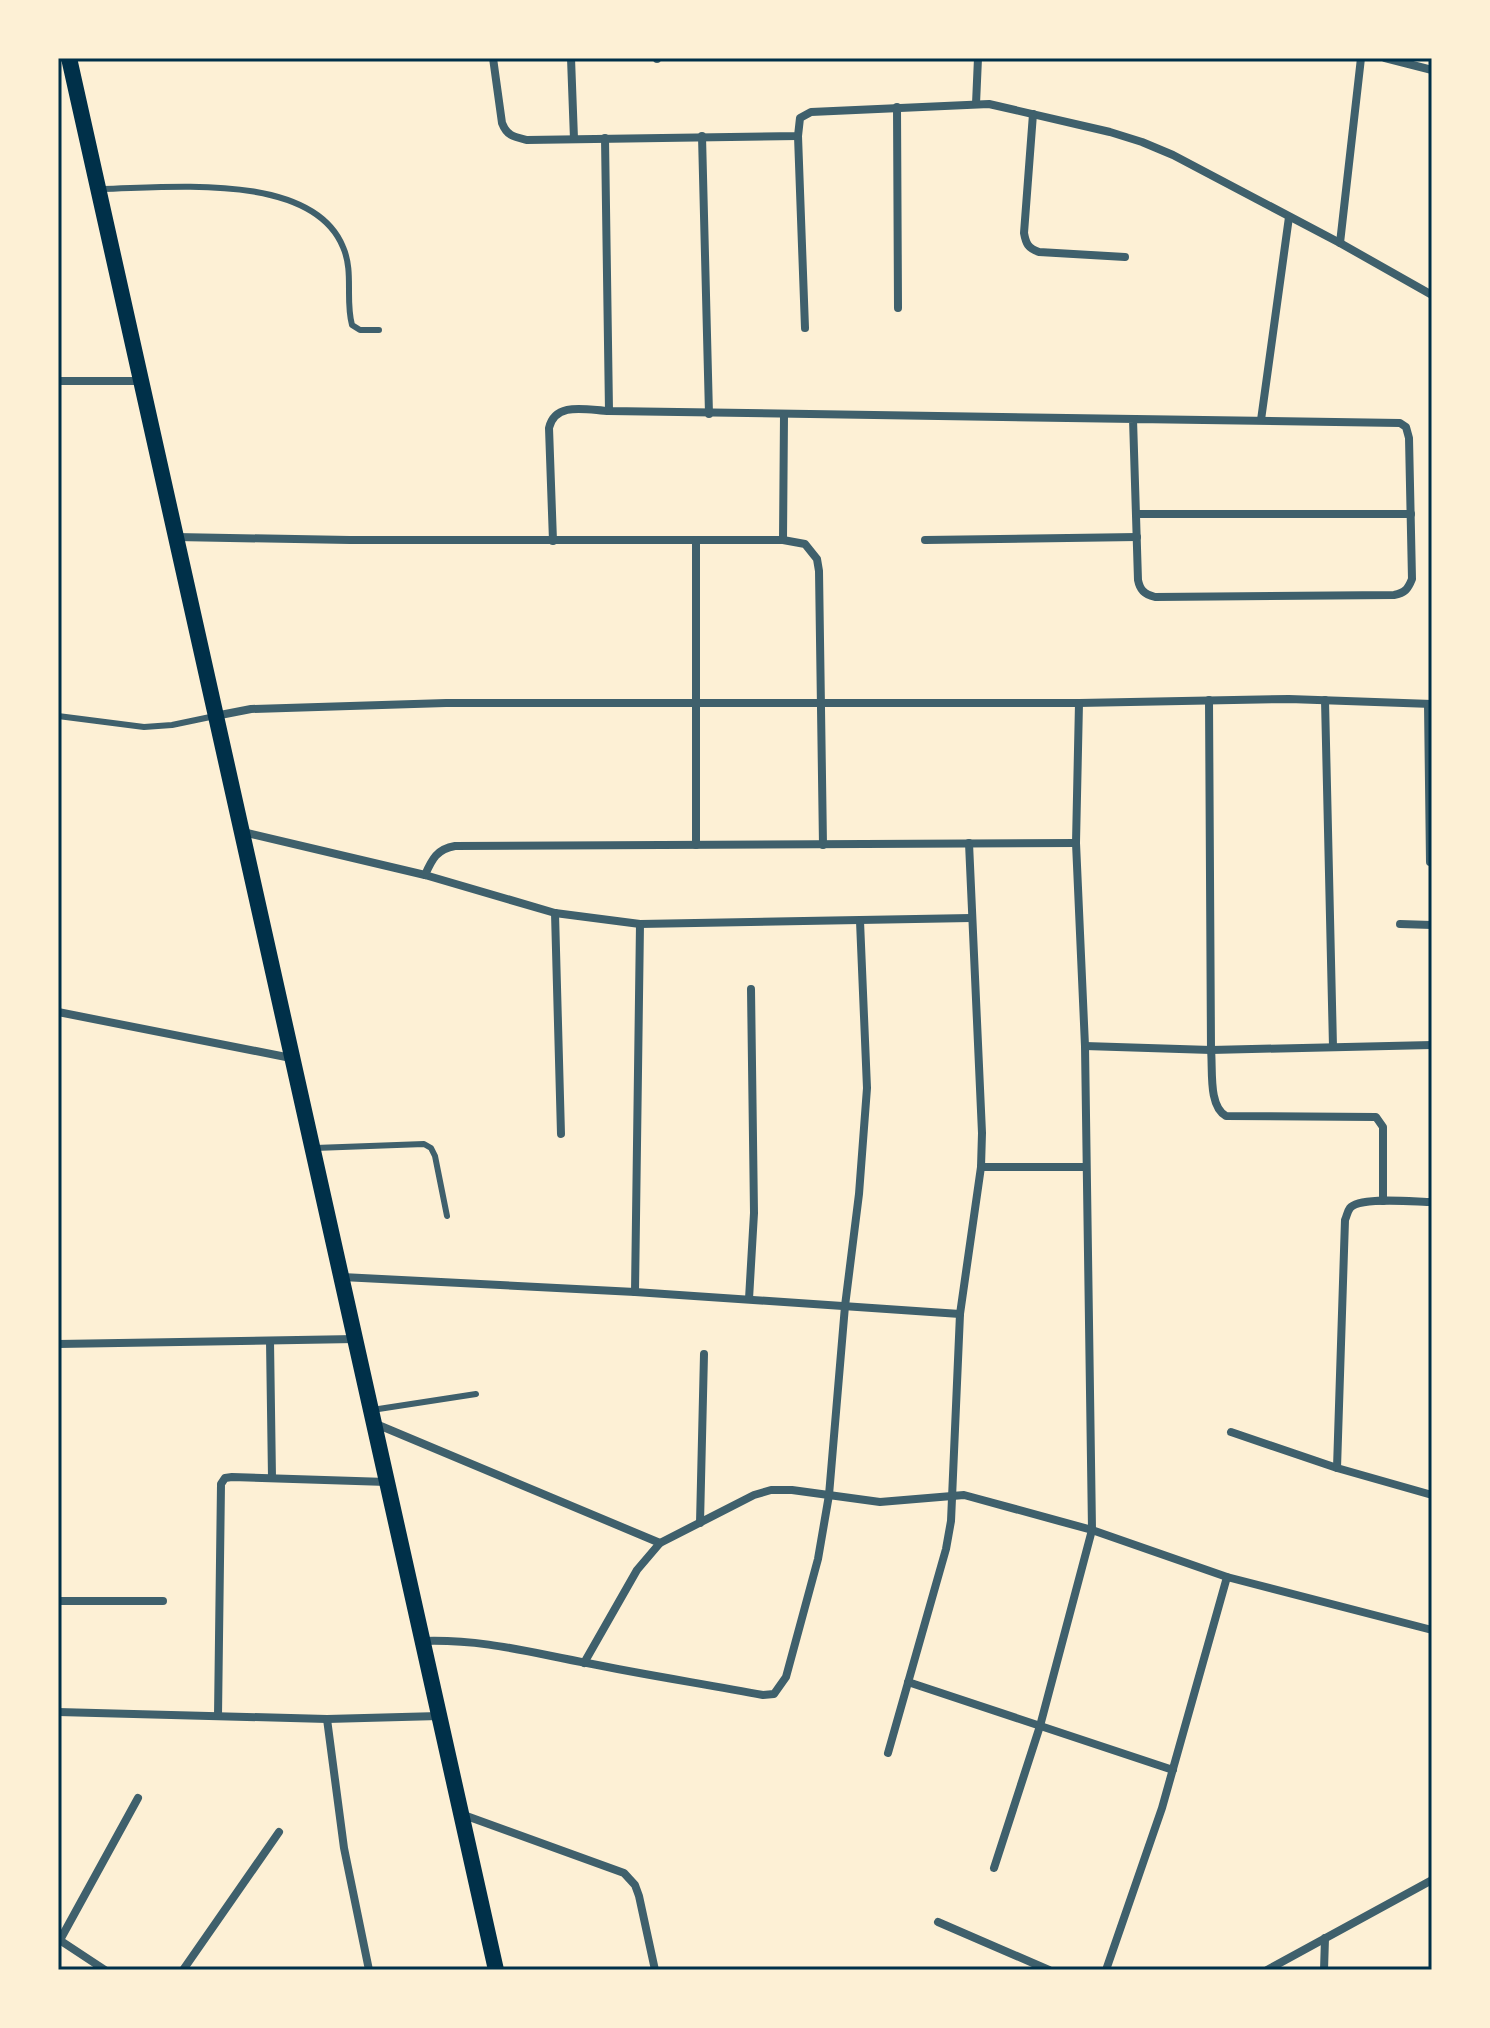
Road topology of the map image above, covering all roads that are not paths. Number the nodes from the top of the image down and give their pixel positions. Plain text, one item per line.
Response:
1 (69, 58) edge
2 (493, 58) edge
3 (571, 58) edge
4 (978, 58) edge
5 (1361, 58) edge
6 (1385, 58) edge
7 (1432, 70) edge
8 (976, 104) junction
9 (897, 107) junction
10 (1033, 114) junction
11 (702, 136) junction
12 (798, 136) junction
13 (605, 138) junction
14 (574, 139) junction
15 (98, 189) junction
16 (1289, 217) junction
17 (1340, 243) junction
18 (1125, 257) dead end
19 (1432, 295) edge
20 (898, 308) dead end
21 (805, 328) dead end
22 (379, 330) dead end
23 (58, 381) edge
24 (141, 381) junction
25 (609, 411) junction
26 (709, 414) junction
27 (784, 415) junction
28 (1133, 419) junction
29 (1261, 420) junction
30 (1136, 514) junction
31 (1411, 514) junction
32 (176, 537) junction
33 (1137, 537) junction
34 (696, 540) junction
35 (783, 540) junction
36 (925, 540) dead end
37 (553, 541) junction
38 (1209, 700) junction
39 (1325, 700) junction
40 (696, 703) junction
41 (1079, 703) junction
42 (822, 704) junction
43 (1430, 704) edge
44 (58, 716) edge
45 (215, 716) junction
46 (239, 831) junction
47 (969, 843) junction
48 (1076, 843) junction
49 (696, 845) junction
50 (823, 845) junction
51 (1430, 862) edge
52 (425, 875) junction
53 (555, 913) junction
54 (971, 918) junction
55 (860, 921) junction
56 (640, 924) junction
57 (1400, 924) dead end
58 (1432, 925) edge
59 (751, 989) dead end
60 (58, 1012) edge
61 (1432, 1045) edge
62 (1085, 1046) junction
63 (1333, 1047) junction
64 (1211, 1050) junction
65 (291, 1058) junction
66 (561, 1134) dead end
67 (312, 1148) junction
68 (981, 1167) junction
69 (1085, 1167) junction
70 (1383, 1201) junction
71 (1432, 1202) edge
72 (447, 1216) dead end
73 (341, 1277) junction
74 (635, 1292) junction
75 (749, 1299) junction
76 (845, 1306) junction
77 (960, 1314) junction
78 (355, 1339) junction
79 (270, 1341) junction
80 (58, 1344) edge
81 (704, 1354) dead end
82 (476, 1394) dead end
83 (374, 1417) junction
84 (1231, 1432) dead end
85 (1337, 1468) junction
86 (272, 1478) junction
87 (387, 1482) junction
88 (829, 1495) junction
89 (953, 1495) junction
90 (1432, 1495) edge
91 (700, 1523) junction
92 (1092, 1530) junction
93 (660, 1543) junction
94 (1227, 1577) junction
95 (58, 1601) edge
96 (163, 1601) dead end
97 (1432, 1630) edge
98 (422, 1641) junction
99 (584, 1663) junction
100 (908, 1682) junction
101 (58, 1712) edge
102 (218, 1716) junction
103 (439, 1716) junction
104 (327, 1719) junction
105 (1040, 1726) junction
106 (888, 1753) dead end
107 (1173, 1770) junction
108 (138, 1798) dead end
109 (461, 1813) junction
110 (279, 1832) dead end
111 (994, 1868) dead end
112 (1432, 1880) edge
113 (938, 1922) dead end
114 (1325, 1938) junction
115 (59, 1939) edge
116 (105, 1970) edge
117 (183, 1970) edge
118 (369, 1970) edge
119 (496, 1970) edge
120 (655, 1970) edge
121 (1049, 1970) edge
122 (1106, 1970) edge
123 (1267, 1970) edge
124 (1324, 1970) edge

1 - 15 main road
2 - 14 street
3 - 14 street
4 - 8 street
5 - 17 street
6 - 7 street
8 - 9 street
8 - 10 street
9 - 12 street
9 - 20 street
10 - 16 street
10 - 18 street
11 - 12 street
11 - 13 street
11 - 26 street
12 - 21 street
13 - 14 street
13 - 25 street
15 - 22 lane
15 - 24 main road
16 - 17 street
16 - 29 street
17 - 19 street
23 - 24 street
24 - 32 main road
25 - 26 street
25 - 37 street
26 - 27 street
27 - 28 street
27 - 35 street
28 - 29 street
28 - 30 street
29 - 31 street
30 - 31 street
30 - 33 street
31 - 33 street
32 - 37 street
32 - 45 main road
33 - 36 street
34 - 35 street
34 - 37 street
34 - 40 street
35 - 42 street
38 - 39 street
38 - 41 street
38 - 64 street
39 - 43 street
39 - 63 street
40 - 42 street
40 - 45 street
40 - 49 street
41 - 42 street
41 - 48 street
42 - 50 street
43 - 51 street
44 - 45 lane
45 - 46 main road
46 - 52 street
46 - 65 main road
47 - 48 street
47 - 50 street
47 - 54 street
48 - 62 street
49 - 50 street
49 - 52 street
52 - 53 street
53 - 56 street
53 - 66 street
54 - 55 street
54 - 68 street
55 - 56 street
55 - 76 street
56 - 74 street
57 - 58 street
59 - 75 street
60 - 65 street
61 - 63 street
62 - 64 street
62 - 69 street
63 - 64 street
64 - 70 street
65 - 67 main road
67 - 72 lane
67 - 73 main road
68 - 69 street
68 - 77 street
69 - 92 street
70 - 71 street
70 - 85 street
73 - 74 street
73 - 78 main road
74 - 75 street
75 - 76 street
76 - 77 street
76 - 88 street
77 - 89 street
78 - 79 street
78 - 83 main road
79 - 80 street
79 - 86 street
81 - 91 street
82 - 83 lane
83 - 87 main road
83 - 93 street
84 - 85 street
85 - 90 street
86 - 87 street
86 - 102 street
87 - 98 main road
88 - 89 street
88 - 91 street
88 - 99 street
89 - 92 street
89 - 100 street
91 - 93 street
92 - 94 street
92 - 105 street
93 - 99 street
94 - 97 street
94 - 107 street
95 - 96 street
98 - 99 street
98 - 103 main road
100 - 105 street
100 - 106 street
101 - 102 street
102 - 104 street
103 - 104 street
103 - 109 main road
104 - 118 street
105 - 107 street
105 - 111 street
107 - 122 street
108 - 115 street
109 - 119 main road
109 - 120 street
110 - 117 street
112 - 114 street
113 - 121 street
114 - 123 street
114 - 124 street
115 - 116 street

